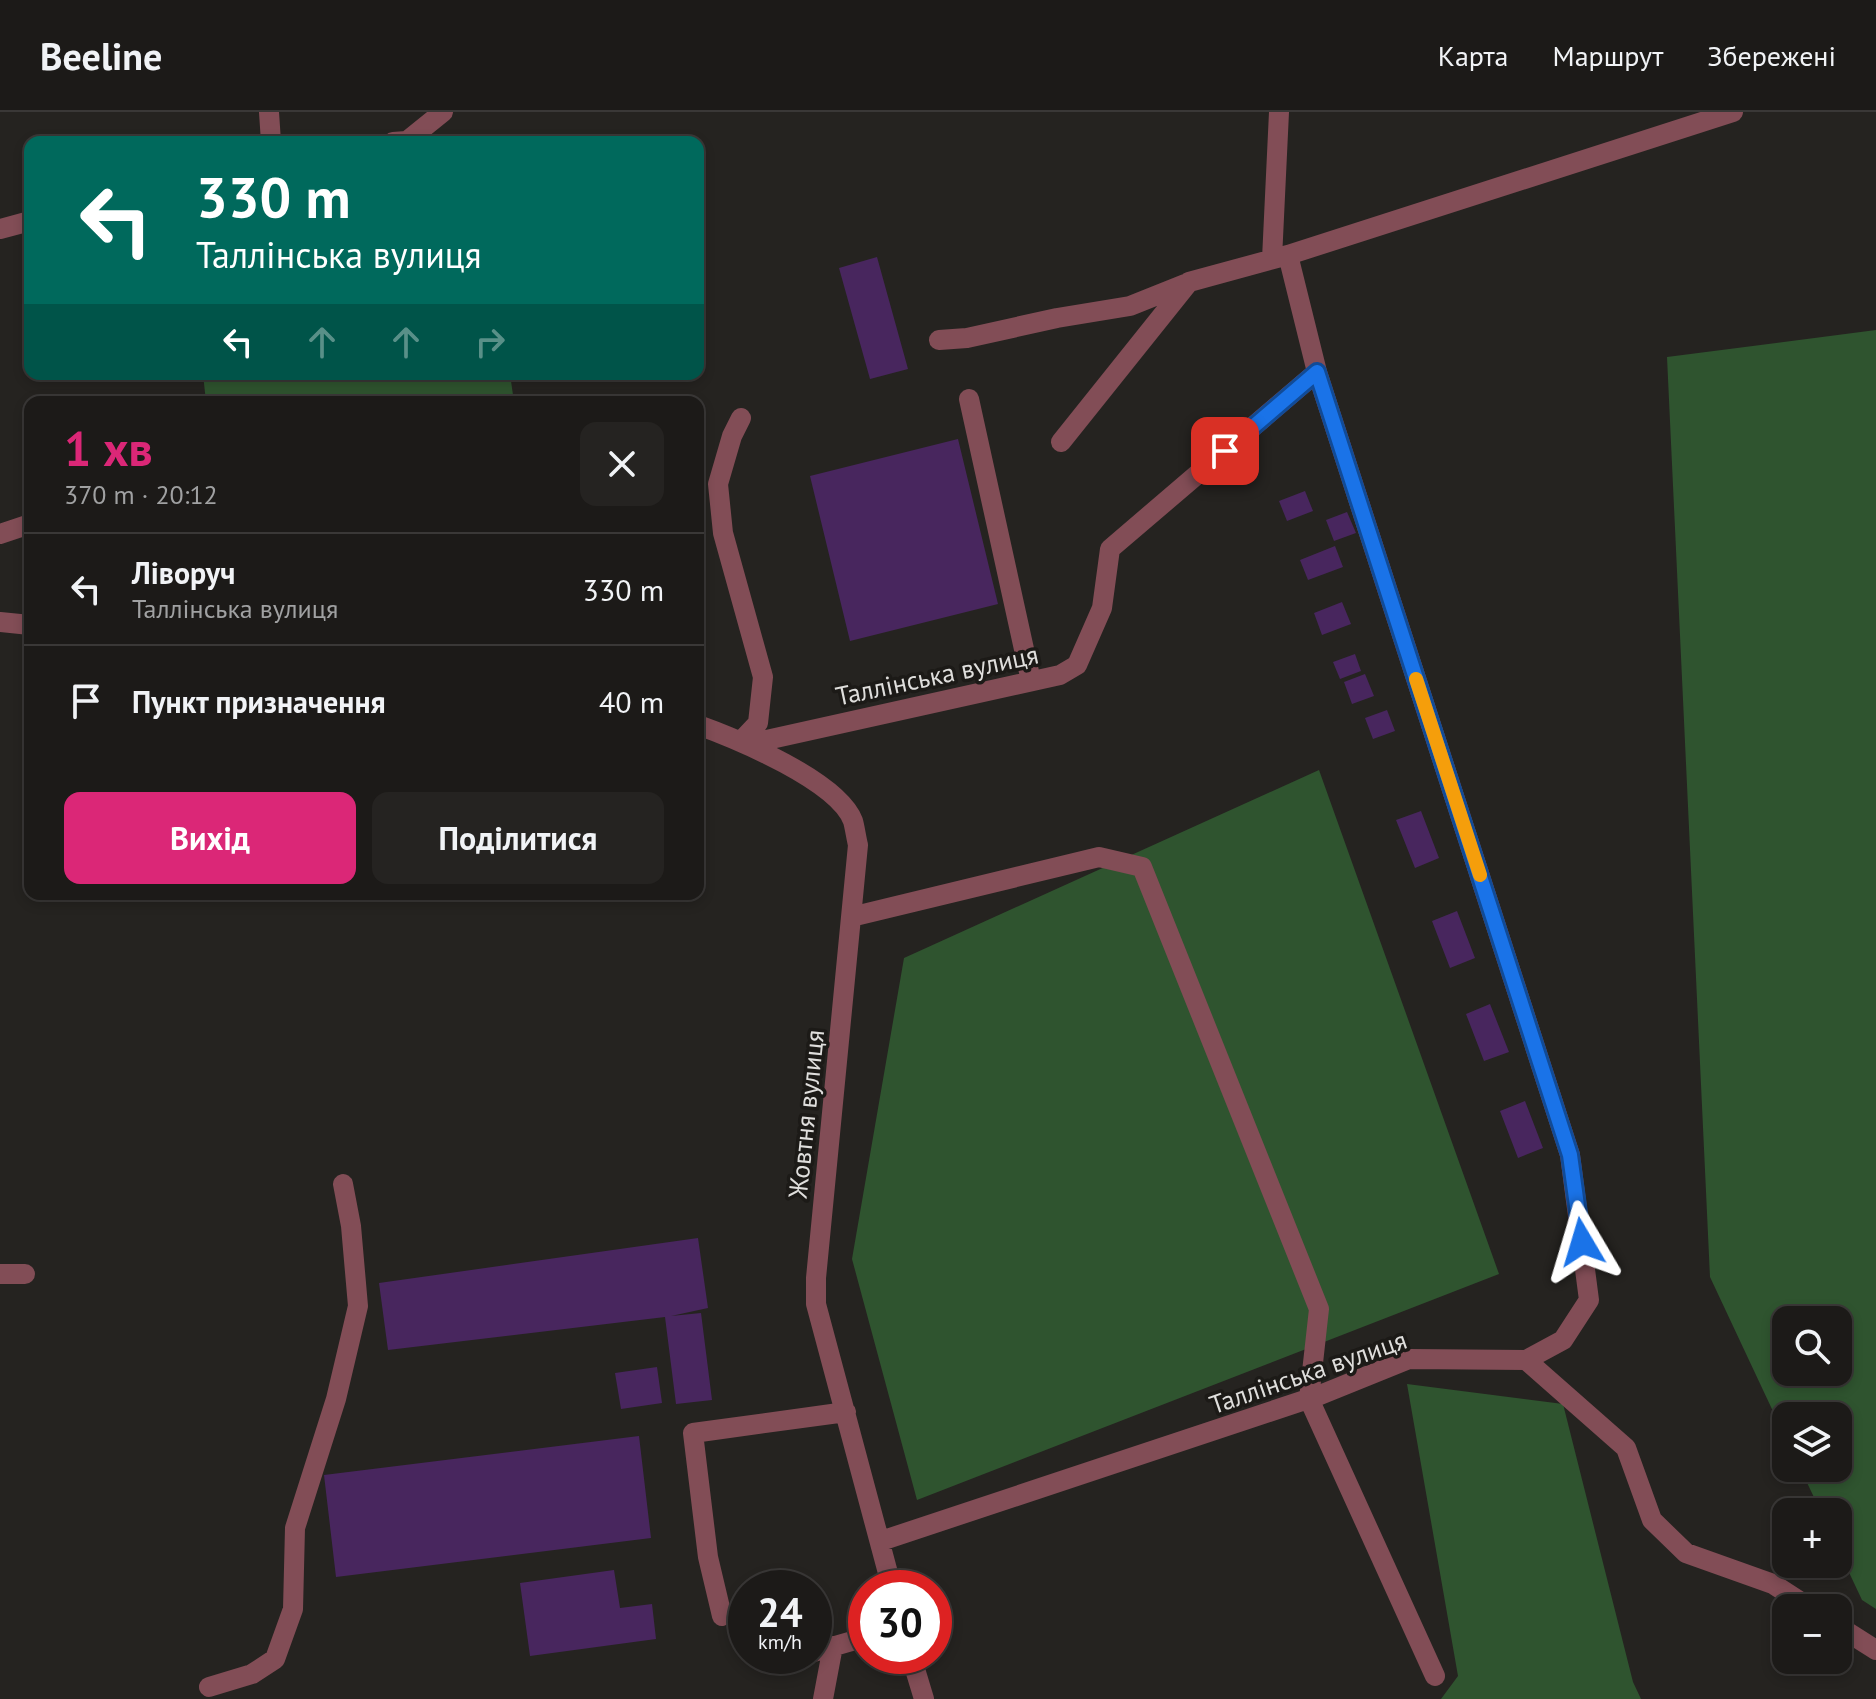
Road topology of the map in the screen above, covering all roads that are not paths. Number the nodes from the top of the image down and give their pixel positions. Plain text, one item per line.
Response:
1 (269, 112) edge
2 (443, 112) edge
3 (1279, 112) edge
4 (1733, 112) edge
5 (271, 136) edge
6 (413, 136) edge
7 (24, 223) edge
8 (0, 229) edge
9 (1280, 257) junction
10 (1189, 282) junction
11 (939, 340) dead end
12 (1317, 372) junction
13 (969, 399) dead end
14 (741, 418) dead end
15 (1061, 442) dead end
16 (24, 526) edge
17 (0, 534) edge
18 (0, 622) edge
19 (24, 624) edge
20 (1031, 681) junction
21 (704, 727) edge
22 (745, 742) junction
23 (851, 917) junction
24 (343, 1184) dead end
25 (0, 1274) edge
26 (25, 1274) dead end
27 (1526, 1360) junction
28 (1309, 1399) junction
29 (846, 1412) junction
30 (881, 1541) junction
31 (888, 1570) edge
32 (1788, 1594) edge
33 (722, 1616) dead end
34 (1852, 1635) edge
35 (1876, 1650) edge
36 (824, 1674) edge
37 (916, 1674) edge
38 (1435, 1676) dead end
39 (209, 1687) dead end
40 (823, 1699) edge
41 (924, 1699) edge

1 - 5 street
2 - 6 street
3 - 9 street, Таллінська вулиця
4 - 9 street
7 - 8 street
9 - 10 street
9 - 12 street, Таллінська вулиця
10 - 11 street
10 - 15 street
12 - 20 street, Таллінська вулиця
12 - 27 street, Таллінська вулиця
13 - 20 street
14 - 22 street
16 - 17 street
18 - 19 street
20 - 22 street, Таллінська вулиця
21 - 22 street, Жовтня вулиця
22 - 23 street, Жовтня вулиця
23 - 28 street
23 - 29 street, Жовтня вулиця
24 - 39 street
25 - 26 street
27 - 28 street, Таллінська вулиця
27 - 32 street
28 - 30 street, Таллінська вулиця
28 - 38 street
29 - 30 street, Жовтня вулиця
29 - 33 street
30 - 31 street, Жовтня вулиця
34 - 35 street
36 - 40 street
37 - 41 street

